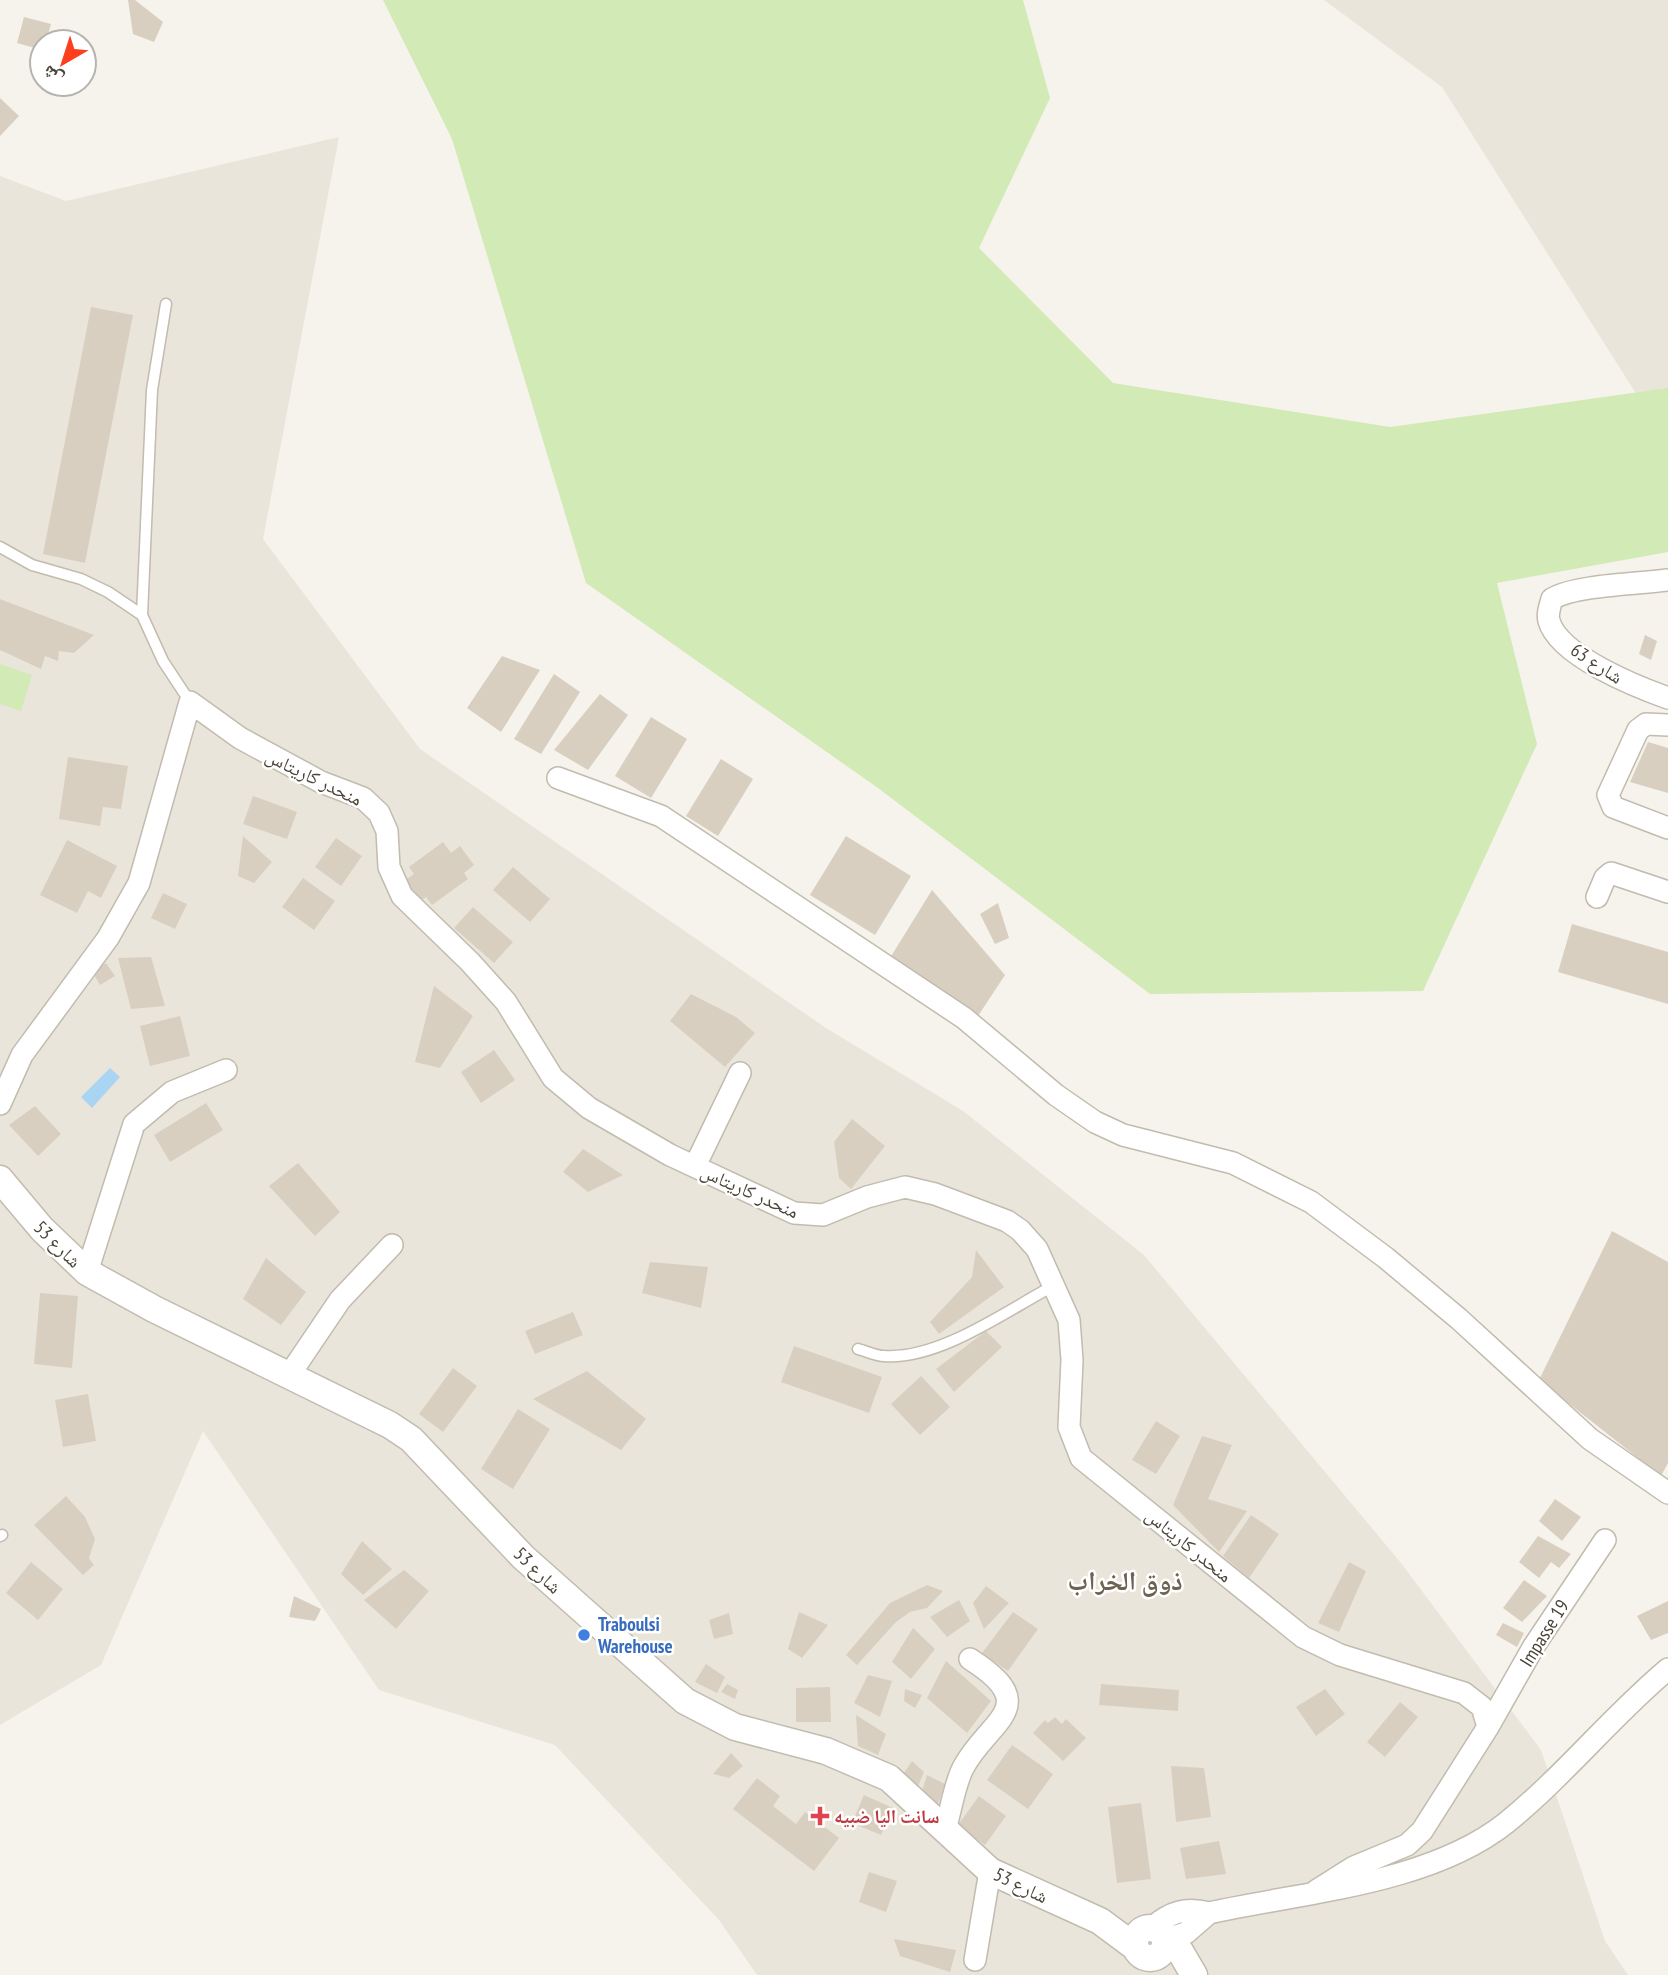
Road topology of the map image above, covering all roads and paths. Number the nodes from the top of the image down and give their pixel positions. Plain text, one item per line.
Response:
1 (166, 303) dead end
2 (0, 547) edge
3 (1668, 580) edge
4 (142, 615) junction
5 (1668, 698) edge
6 (190, 702) junction
7 (1668, 725) edge
8 (558, 778) dead end
9 (1668, 828) edge
10 (1668, 892) edge
11 (1597, 897) dead end
12 (22, 1055) junction
13 (226, 1070) dead end
14 (740, 1073) dead end
15 (0, 1074) edge
16 (0, 1104) edge
17 (695, 1166) junction
18 (0, 1179) edge
19 (392, 1245) dead end
20 (87, 1272) junction
21 (1053, 1286) junction
22 (858, 1349) dead end
23 (290, 1374) junction
24 (1668, 1493) edge
25 (1605, 1540) dead end
26 (970, 1659) dead end
27 (1668, 1669) edge
28 (1488, 1727) junction
29 (945, 1830) junction
30 (990, 1871) junction
31 (1316, 1891) junction
32 (1209, 1913) junction
33 (1166, 1949) edge
34 (975, 1960) dead end

1 - 4 lane
2 - 4 lane
3 - 5 street, شارع 63
4 - 6 lane
6 - 12 street
6 - 17 street, منحدر كاريتاس
7 - 9 street
8 - 24 street
10 - 11 street
12 - 15 street
12 - 16 street
13 - 20 street
14 - 17 street
17 - 21 street, منحدر كاريتاس
18 - 20 street, شارع 53
19 - 23 street
20 - 23 street, شارع 53
21 - 22 lane
21 - 28 street, منحدر كاريتاس
23 - 29 street, شارع 53
25 - 28 street, Impasse 19
26 - 29 street
27 - 31 street
28 - 31 street
29 - 30 street, شارع 53
30 - 33 street, شارع 53
30 - 34 street
31 - 32 street
32 - 33 street
32 - 33 street

